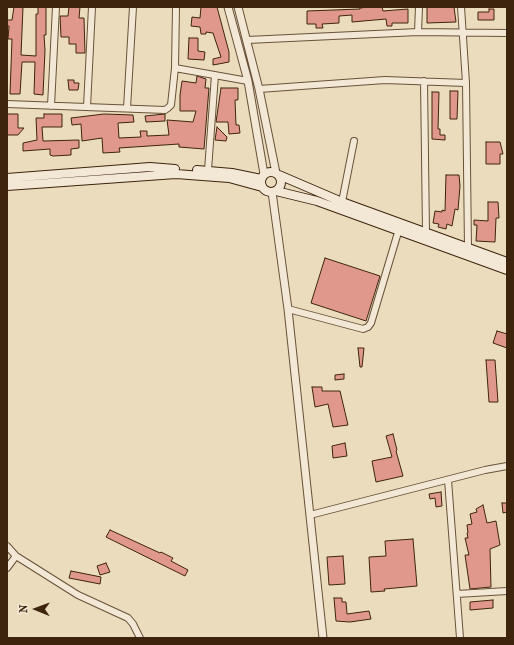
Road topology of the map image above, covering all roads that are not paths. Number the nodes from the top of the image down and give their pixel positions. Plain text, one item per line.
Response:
1 (56, 7) edge
2 (92, 7) edge
3 (133, 7) edge
4 (176, 7) edge
5 (228, 7) edge
6 (238, 7) edge
7 (419, 7) edge
8 (462, 7) edge
9 (418, 32) junction
10 (464, 32) junction
11 (507, 33) edge
12 (247, 40) junction
13 (176, 68) junction
14 (215, 75) junction
15 (248, 81) junction
16 (424, 81) junction
17 (466, 83) junction
18 (259, 90) junction
19 (7, 104) edge
20 (51, 106) junction
21 (87, 107) junction
22 (127, 108) junction
23 (354, 141) dead end
24 (208, 170) junction
25 (277, 174) junction
26 (7, 178) edge
27 (262, 180) junction
28 (7, 186) edge
29 (274, 191) junction
30 (342, 202) junction
31 (399, 230) junction
32 (426, 232) junction
33 (468, 248) junction
34 (507, 262) edge
35 (507, 270) edge
36 (288, 309) junction
37 (507, 466) edge
38 (448, 480) junction
39 (310, 515) junction
40 (7, 546) edge
41 (16, 556) junction
42 (7, 568) edge
43 (507, 591) edge
44 (458, 594) junction
45 (140, 638) edge
46 (323, 638) edge
47 (460, 638) edge

1 - 20 street
2 - 21 street
3 - 22 street
4 - 13 street
5 - 15 street
6 - 12 street
7 - 9 street
8 - 10 street
9 - 10 street
9 - 12 street
10 - 11 street
10 - 17 street
12 - 18 street
13 - 14 street
13 - 22 street
14 - 15 street
14 - 24 street
15 - 27 street
16 - 17 street
16 - 18 street
16 - 32 street
17 - 33 street
18 - 25 street
19 - 20 street
20 - 21 street
21 - 22 street
23 - 30 street
24 - 26 main road
24 - 27 main road
25 - 27 main road
25 - 29 main road
25 - 30 main road
27 - 28 main road
27 - 29 main road
29 - 31 main road
29 - 36 street
30 - 32 main road
31 - 35 main road
31 - 36 street
32 - 33 main road
33 - 34 main road
36 - 39 street
37 - 38 street
38 - 39 street
38 - 44 street
39 - 46 street
40 - 41 street
41 - 42 street
41 - 45 street
43 - 44 street
44 - 47 street

